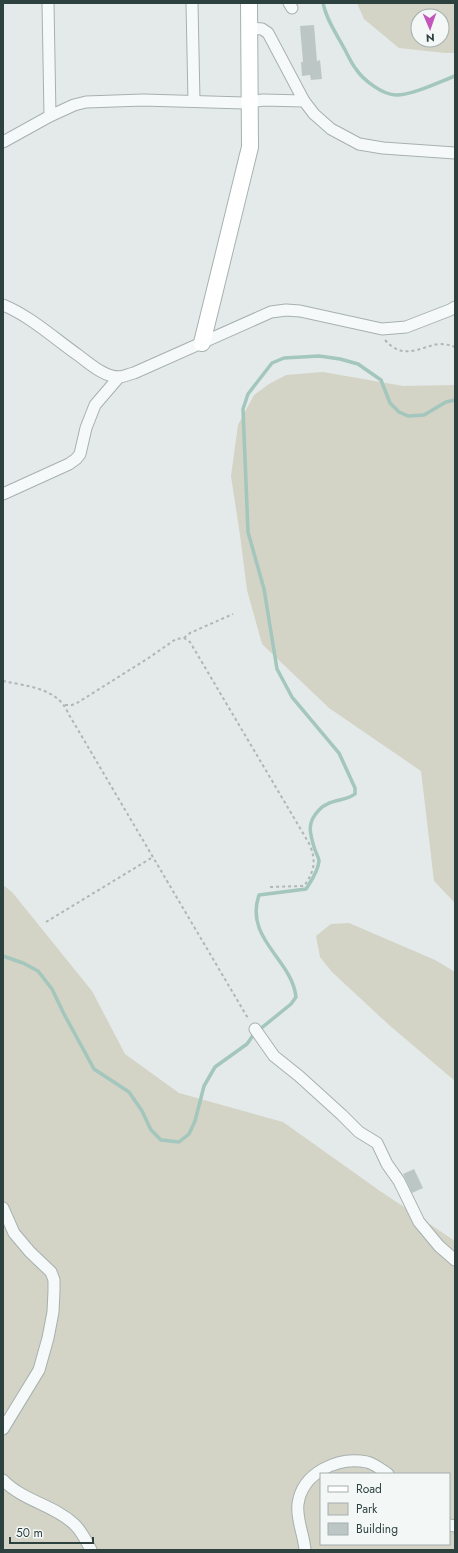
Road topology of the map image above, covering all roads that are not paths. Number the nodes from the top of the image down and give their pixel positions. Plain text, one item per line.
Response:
1 (48, 3) edge
2 (192, 3) edge
3 (249, 3) edge
4 (250, 28) junction
5 (194, 101) junction
6 (250, 101) junction
7 (304, 101) junction
8 (50, 116) junction
9 (3, 142) edge
10 (455, 152) edge
11 (3, 305) edge
12 (455, 307) edge
13 (202, 343) junction
14 (119, 377) junction
15 (3, 494) edge
16 (257, 1031) road end
17 (3, 1208) edge
18 (455, 1260) edge
19 (3, 1429) edge
20 (386, 1473) edge
21 (3, 1480) edge
22 (91, 1550) edge
23 (305, 1550) edge

1 - 8 street
2 - 5 street
3 - 4 street
4 - 6 street
4 - 7 street
5 - 6 street
5 - 8 street
6 - 7 street
6 - 13 street
7 - 10 street
8 - 9 street
11 - 14 street
12 - 13 street
13 - 14 street
14 - 15 street
16 - 18 street
17 - 19 street
20 - 23 street
21 - 22 street

